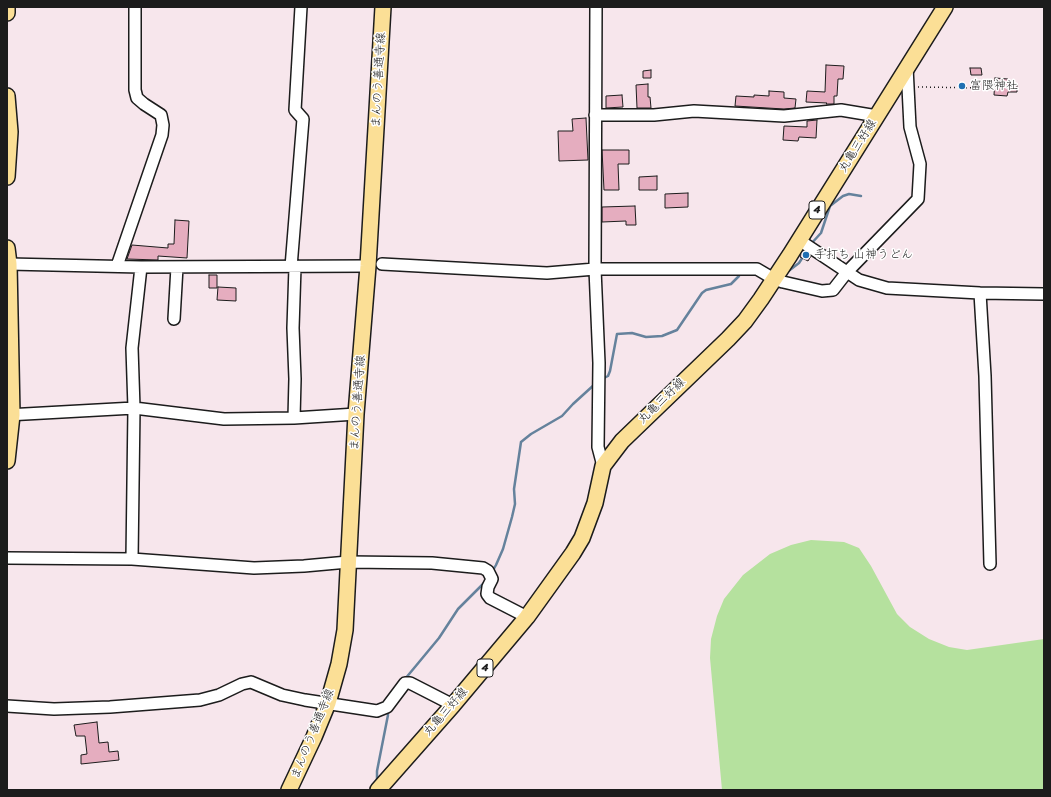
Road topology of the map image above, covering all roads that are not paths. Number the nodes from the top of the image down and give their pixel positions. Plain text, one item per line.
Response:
1 (7, 7) edge
2 (135, 7) edge
3 (302, 7) edge
4 (383, 7) edge
5 (596, 7) edge
6 (945, 7) edge
7 (7, 13) edge
8 (907, 67) junction
9 (7, 96) edge
10 (595, 115) junction
11 (876, 116) junction
12 (7, 177) edge
13 (802, 242) junction
14 (7, 248) edge
15 (9, 264) junction
16 (375, 265) junction
17 (117, 266) junction
18 (141, 267) junction
19 (176, 267) junction
20 (293, 267) junction
21 (596, 269) junction
22 (847, 272) junction
23 (774, 279) junction
24 (980, 293) junction
25 (1044, 294) edge
26 (174, 319) dead end
27 (134, 408) junction
28 (356, 414) junction
29 (9, 415) edge
30 (294, 418) junction
31 (7, 461) edge
32 (603, 466) junction
33 (7, 558) edge
34 (132, 558) junction
35 (348, 562) junction
36 (990, 564) dead end
37 (527, 617) junction
38 (328, 702) junction
39 (453, 705) junction
40 (7, 706) edge
41 (289, 790) edge
42 (378, 790) edge

1 - 7 main road
2 - 17 street
3 - 20 street
4 - 16 main road, まんのう善通寺線
5 - 10 street
6 - 8 main road, 丸亀三好線 / 4
8 - 11 main road, 丸亀三好線 / 4
8 - 22 street
9 - 12 main road
10 - 11 street
10 - 21 street
11 - 13 main road, 丸亀三好線 / 4
13 - 22 street
13 - 23 main road, 丸亀三好線 / 4
14 - 15 main road
15 - 17 street
15 - 29 main road
16 - 20 street
16 - 21 street
16 - 28 main road, まんのう善通寺線
17 - 18 street
18 - 19 street
18 - 27 street
19 - 20 street
19 - 26 street
20 - 30 street
21 - 23 street
21 - 32 street
22 - 23 street
22 - 24 street
23 - 32 main road, 丸亀三好線 / 4
24 - 25 street
24 - 36 street
27 - 29 street
27 - 30 street
27 - 34 street
28 - 30 street
28 - 35 main road, まんのう善通寺線
29 - 31 main road
32 - 37 main road, 丸亀三好線 / 4
33 - 34 street
34 - 35 street
35 - 37 street
35 - 38 main road, まんのう善通寺線
37 - 39 main road, 丸亀三好線 / 4
38 - 39 street
38 - 40 street
38 - 41 main road, まんのう善通寺線
39 - 42 main road, 丸亀三好線 / 4

